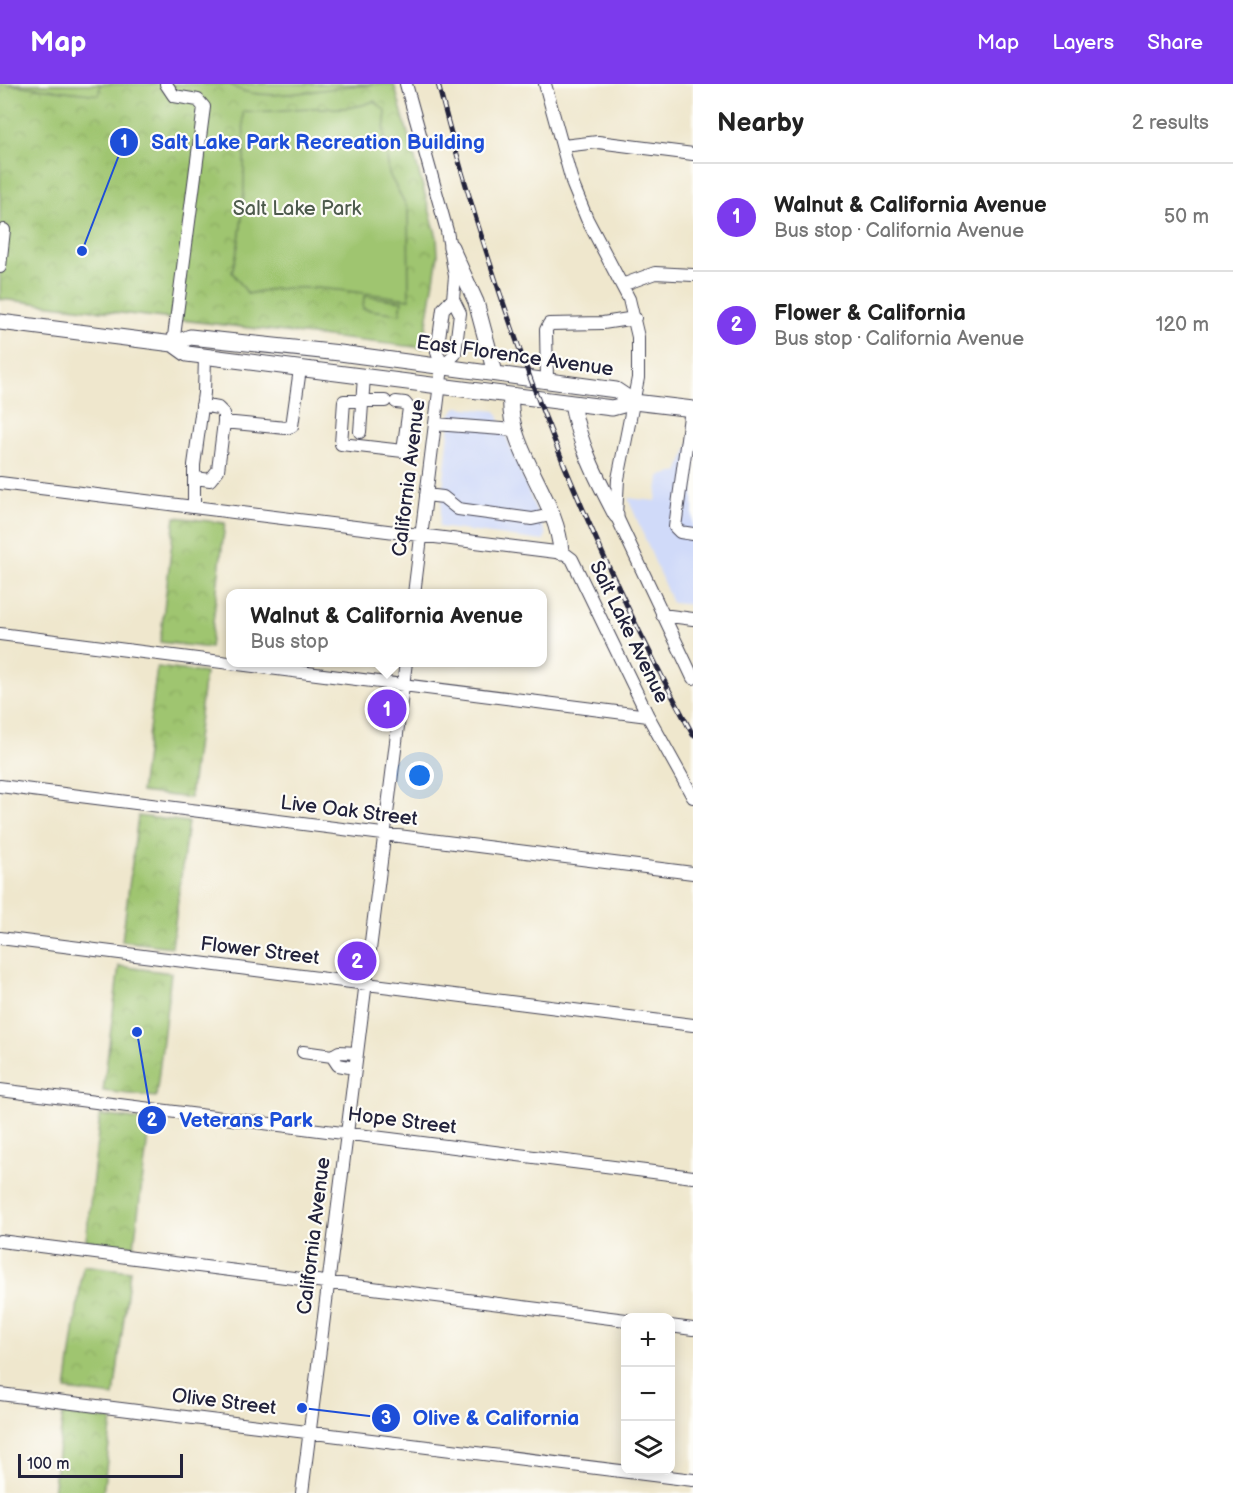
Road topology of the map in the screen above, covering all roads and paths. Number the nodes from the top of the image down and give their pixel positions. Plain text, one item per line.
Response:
1 (166, 84) edge
2 (406, 84) edge
3 (545, 84) edge
4 (563, 146) junction
5 (693, 154) edge
6 (178, 190) dead end
7 (193, 192) junction
8 (4, 230) dead end
9 (451, 247) junction
10 (0, 267) edge
11 (693, 275) edge
12 (621, 285) junction
13 (635, 318) junction
14 (0, 322) edge
15 (173, 344) junction
16 (205, 357) junction
17 (442, 367) junction
18 (300, 369) junction
19 (495, 373) junction
20 (364, 377) junction
21 (547, 380) junction
22 (440, 388) junction
23 (511, 396) junction
24 (362, 399) junction
25 (634, 402) junction
26 (572, 403) junction
27 (202, 405) junction
28 (692, 409) edge
29 (224, 422) junction
30 (435, 424) junction
31 (515, 430) junction
32 (360, 432) dead end
33 (690, 438) edge
34 (196, 478) junction
35 (0, 483) edge
36 (426, 495) junction
37 (194, 506) junction
38 (551, 515) junction
39 (616, 515) junction
40 (693, 534) edge
41 (422, 535) junction
42 (561, 552) junction
43 (415, 589) edge
44 (662, 615) junction
45 (693, 620) edge
46 (0, 634) edge
47 (226, 663) edge
48 (261, 667) edge
49 (405, 667) edge
50 (693, 678) edge
51 (403, 685) junction
52 (648, 716) junction
53 (0, 786) edge
54 (693, 797) edge
55 (384, 835) junction
56 (693, 873) edge
57 (0, 938) edge
58 (366, 984) junction
59 (693, 1025) edge
60 (303, 1052) dead end
61 (357, 1053) junction
62 (332, 1056) junction
63 (355, 1068) junction
64 (0, 1090) edge
65 (347, 1134) junction
66 (693, 1177) edge
67 (0, 1241) edge
68 (328, 1283) junction
69 (621, 1319) edge
70 (675, 1327) edge
71 (693, 1329) edge
72 (0, 1394) edge
73 (310, 1432) junction
74 (693, 1480) edge
75 (302, 1493) edge

1 - 7 street
2 - 9 street
3 - 4 street
4 - 5 street
4 - 12 street
6 - 7 street
7 - 15 street
8 - 10 street
9 - 17 street
9 - 19 main road
11 - 12 street
12 - 13 street
13 - 21 street
13 - 25 street
14 - 15 main road, East Florence Avenue
15 - 16 main road, East Florence Avenue
15 - 17 main road, East Florence Avenue
16 - 18 main road, East Florence Avenue
16 - 27 street
17 - 19 main road, East Florence Avenue
17 - 22 street, California Avenue
18 - 20 main road, East Florence Avenue
18 - 29 street
19 - 21 main road, East Florence Avenue
20 - 22 main road, East Florence Avenue
20 - 24 street
21 - 25 main road, East Florence Avenue
22 - 23 main road, East Florence Avenue
22 - 30 street, California Avenue
23 - 26 main road, East Florence Avenue
23 - 31 main road
24 - 24 street
24 - 32 street
25 - 26 main road, East Florence Avenue
25 - 28 main road
25 - 39 street, Salt Lake Avenue
26 - 39 main road
27 - 29 street
27 - 34 street
28 - 33 street
29 - 34 street
30 - 31 street
30 - 36 street, California Avenue
31 - 38 main road
33 - 40 street
34 - 37 street
35 - 37 street
36 - 38 street
36 - 41 street, California Avenue
37 - 41 street
38 - 42 main road
39 - 44 street, Salt Lake Avenue
41 - 42 street
41 - 43 street, California Avenue
42 - 52 street, Salt Lake Avenue
44 - 45 street
44 - 50 street, Salt Lake Avenue
46 - 47 street
48 - 51 street
49 - 51 street, California Avenue
51 - 52 street
51 - 55 street, California Avenue
52 - 54 street, Salt Lake Avenue
53 - 55 street, Live Oak Street
55 - 56 street, Live Oak Street
55 - 58 street, California Avenue
57 - 58 street, Flower Street
58 - 59 street, Flower Street
58 - 61 street, California Avenue
60 - 62 street
61 - 62 street
61 - 63 street, California Avenue
62 - 63 street
63 - 65 street, California Avenue
64 - 65 street, Hope Street
65 - 66 street, Hope Street
65 - 68 street, California Avenue
67 - 68 street
68 - 69 street
68 - 73 street, California Avenue
70 - 71 street
72 - 73 street, Olive Street
73 - 74 street, Olive Street
73 - 75 street, California Avenue

